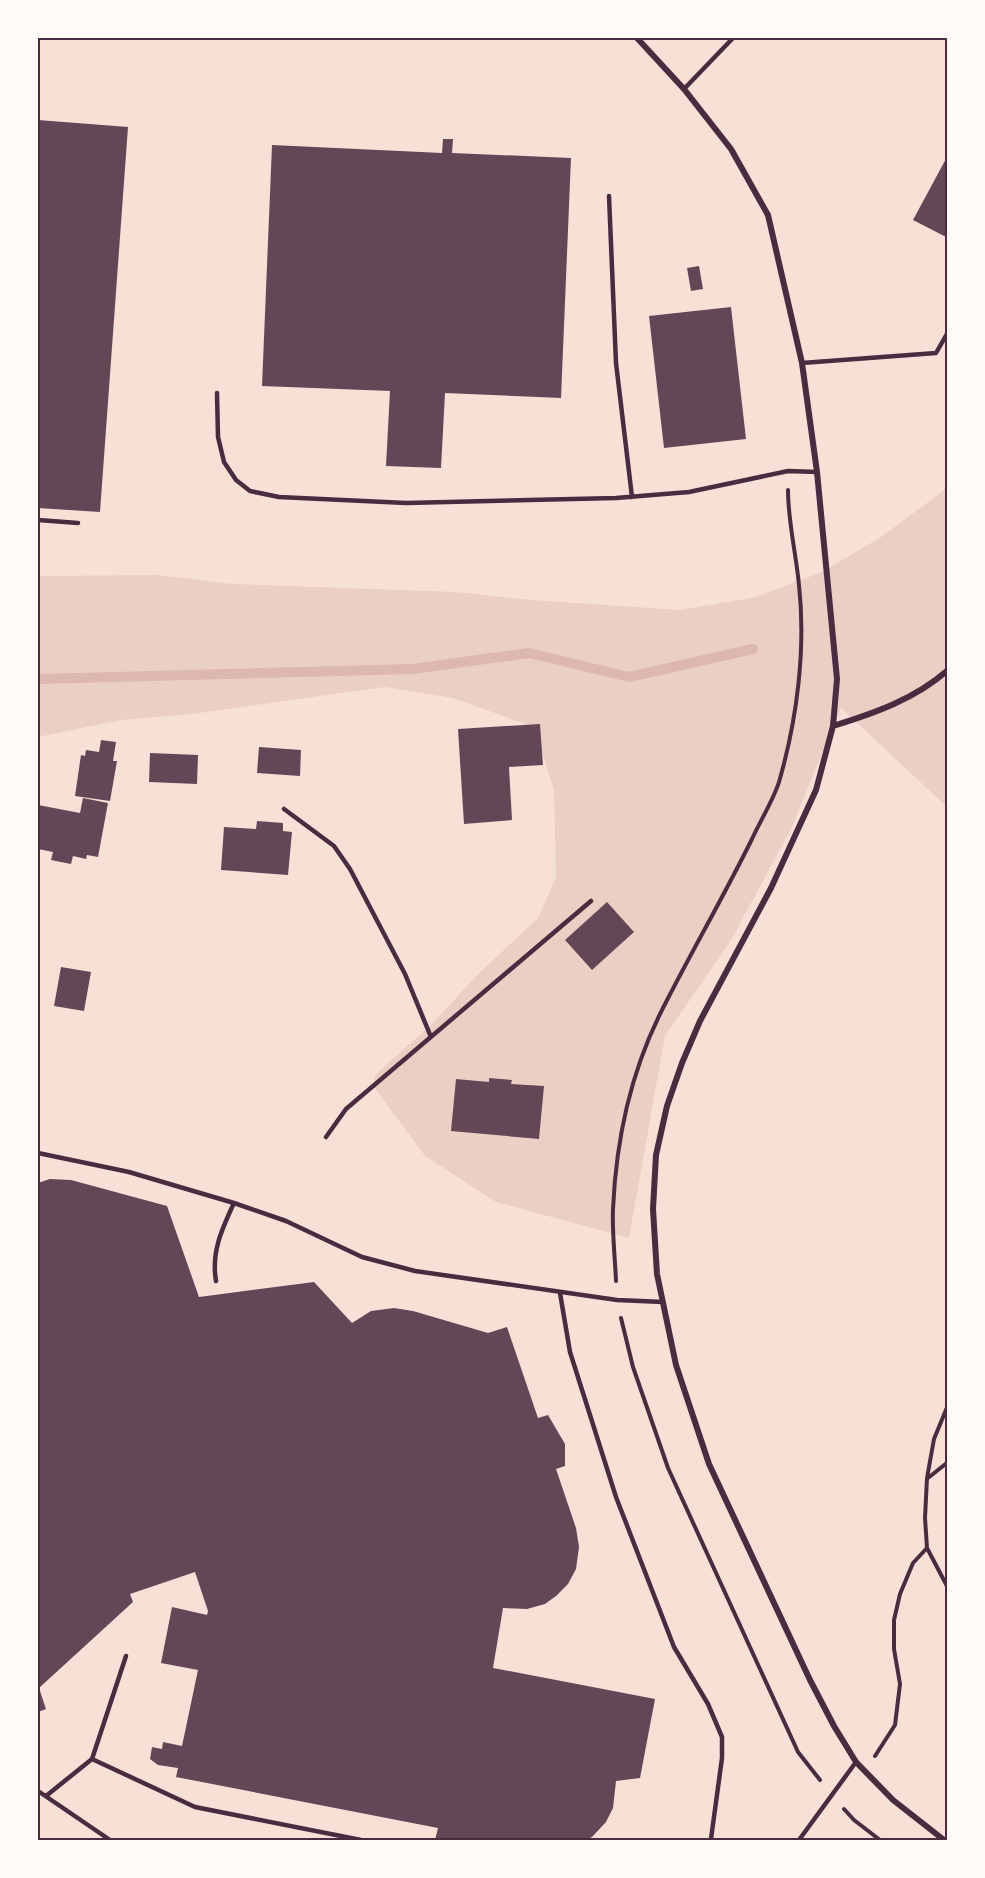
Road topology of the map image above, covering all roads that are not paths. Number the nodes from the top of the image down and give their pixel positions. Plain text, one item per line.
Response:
1 (637, 38) edge
2 (733, 38) edge
3 (684, 89) junction
4 (609, 196) dead end
5 (948, 332) edge
6 (802, 363) junction
7 (217, 393) dead end
8 (817, 472) junction
9 (632, 497) junction
10 (38, 520) edge
11 (78, 523) dead end
12 (948, 670) edge
13 (833, 726) junction
14 (284, 809) dead end
15 (591, 901) dead end
16 (431, 1037) junction
17 (326, 1137) dead end
18 (38, 1153) edge
19 (234, 1203) junction
20 (216, 1281) dead end
21 (560, 1293) junction
22 (663, 1302) junction
23 (126, 1656) dead end
24 (92, 1759) junction
25 (856, 1762) junction
26 (38, 1791) edge
27 (46, 1796) junction
28 (110, 1840) edge
29 (361, 1840) edge
30 (711, 1840) edge
31 (799, 1840) edge
32 (944, 1840) edge

1 - 3 street
2 - 3 lane
3 - 6 street
4 - 9 lane
5 - 6 lane
6 - 8 street
7 - 9 lane
8 - 9 lane
8 - 13 street
10 - 11 lane
12 - 13 street
13 - 22 street
14 - 16 lane
15 - 16 lane
16 - 17 lane
18 - 19 lane
19 - 20 lane
19 - 21 lane
21 - 22 lane
21 - 30 lane
22 - 25 street
23 - 24 lane
24 - 27 lane
24 - 29 lane
25 - 31 lane
25 - 32 street
26 - 27 lane
27 - 28 lane

